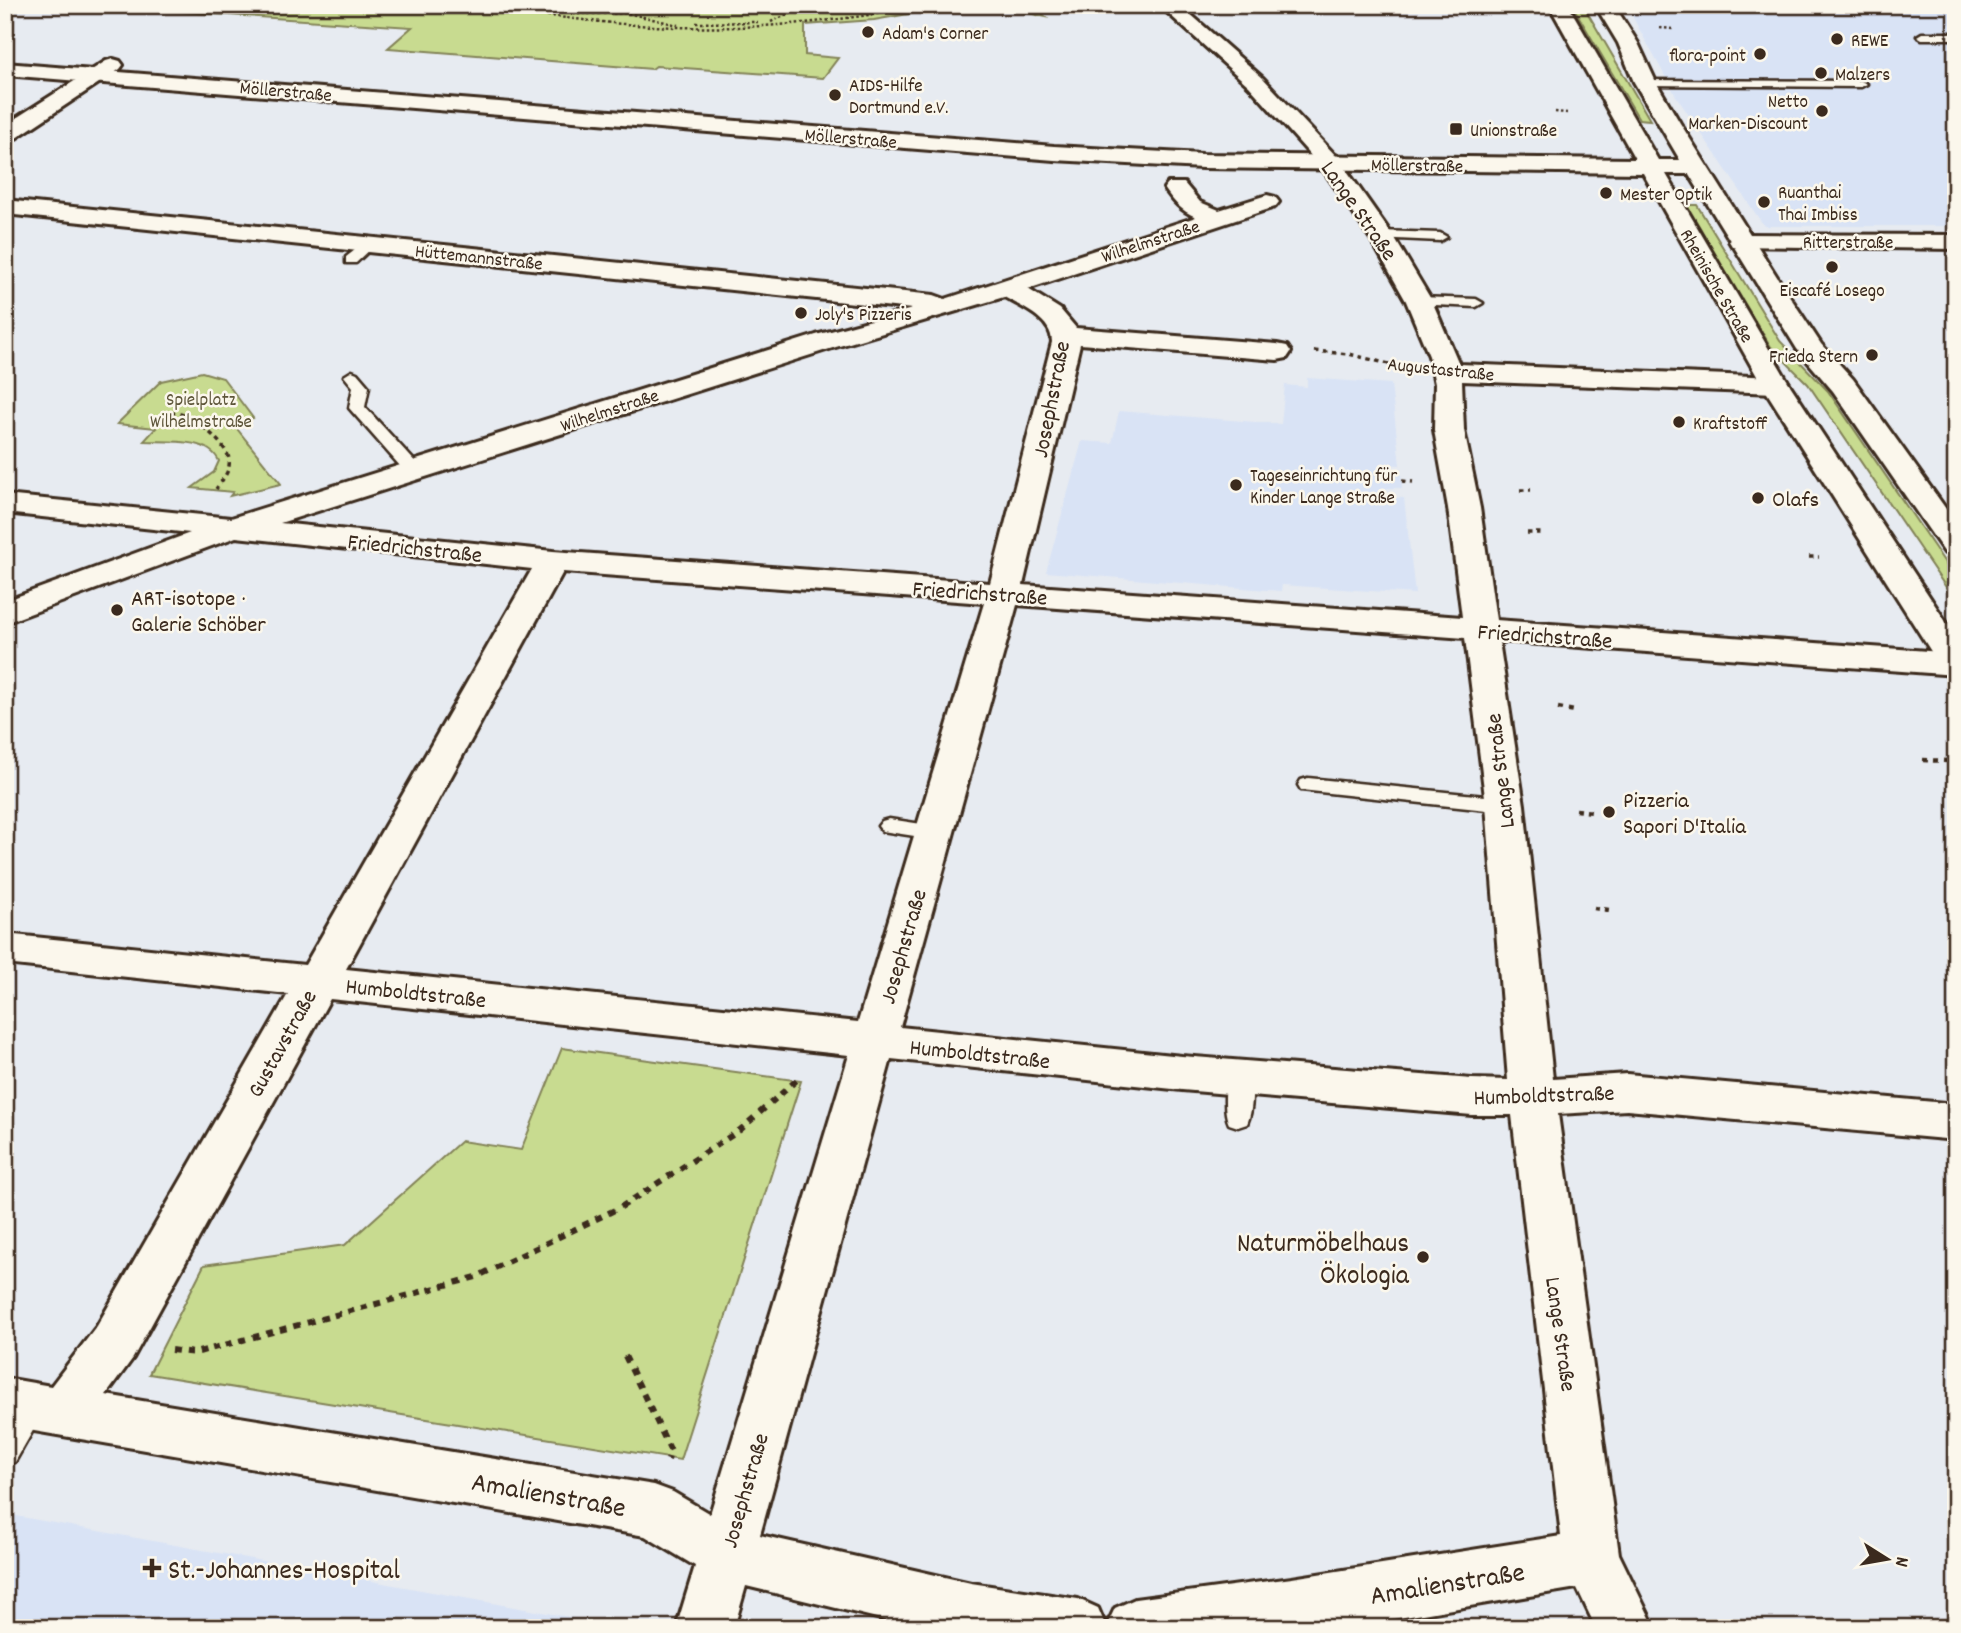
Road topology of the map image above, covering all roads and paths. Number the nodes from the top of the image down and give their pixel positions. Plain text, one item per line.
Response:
1 (463, 5) edge
2 (495, 5) edge
3 (809, 5) edge
4 (925, 5) edge
5 (1074, 5) edge
6 (1110, 5) edge
7 (1168, 5) edge
8 (1558, 5) edge
9 (1604, 5) edge
10 (936, 11) dead end
11 (1504, 11) dead end
12 (1517, 11) dead end
13 (586, 15) junction
14 (568, 16) junction
15 (776, 20) junction
16 (673, 23) junction
17 (766, 24) junction
18 (686, 26) junction
19 (1922, 36) dead end
20 (1956, 36) edge
21 (5, 57) edge
22 (5, 69) edge
23 (105, 70) junction
24 (1645, 82) junction
25 (1861, 84) dead end
26 (1555, 112) dead end
27 (1567, 113) dead end
28 (5, 135) edge
29 (1310, 141) junction
30 (1612, 144) dead end
31 (1637, 144) junction
32 (1683, 145) junction
33 (1336, 152) junction
34 (1651, 167) junction
35 (1698, 167) junction
36 (1176, 188) dead end
37 (1267, 202) dead end
38 (5, 206) edge
39 (1217, 218) junction
40 (1380, 235) junction
41 (1440, 237) dead end
42 (1741, 241) junction
43 (1956, 242) edge
44 (1007, 288) junction
45 (1419, 301) junction
46 (1476, 303) dead end
47 (954, 305) junction
48 (1066, 335) junction
49 (1277, 352) joint
50 (1447, 372) junction
51 (352, 376) dead end
52 (1776, 385) junction
53 (155, 422) dead end
54 (414, 471) junction
55 (1402, 481) dead end
56 (1413, 482) dead end
57 (1520, 490) dead end
58 (1531, 490) dead end
59 (1782, 501) dead end
60 (1791, 501) dead end
61 (5, 504) edge
62 (184, 524) junction
63 (229, 529) junction
64 (1527, 533) dead end
65 (1541, 533) dead end
66 (1956, 546) edge
67 (1809, 557) dead end
68 (1819, 557) dead end
69 (553, 561) junction
70 (1002, 593) junction
71 (5, 613) edge
72 (1482, 631) junction
73 (1956, 664) edge
74 (1558, 708) dead end
75 (1575, 711) dead end
76 (1923, 760) dead end
77 (1949, 761) dead end
78 (1308, 785) dead end
79 (1505, 805) junction
80 (1576, 810) dead end
81 (1593, 812) dead end
82 (889, 826) dead end
83 (934, 832) junction
84 (1594, 908) dead end
85 (1609, 910) dead end
86 (5, 949) edge
87 (316, 981) junction
88 (855, 1040) junction
89 (1534, 1098) junction
90 (1956, 1122) edge
91 (115, 1342) junction
92 (625, 1356) dead end
93 (34, 1406) edge
94 (5, 1452) edge
95 (654, 1511) junction
96 (726, 1554) junction
97 (1592, 1558) junction
98 (1003, 1622) edge
99 (705, 1628) edge
100 (1078, 1628) edge
101 (1135, 1628) edge
102 (1626, 1628) edge

1 - 14 path
2 - 13 path
3 - 15 path
4 - 10 path
4 - 17 path
5 - 6 path
7 - 29 street, Lange Straße
8 - 31 street, Rheinische Straße
9 - 24 street, Rheinische Straße
11 - 12 path
13 - 14 path
13 - 16 path
14 - 18 path
15 - 16 path
15 - 17 path
16 - 18 path
17 - 18 path
19 - 20 lane
21 - 23 street, Möllerstraße
22 - 23 street, Möllerstraße
23 - 28 street
23 - 29 street, Möllerstraße
23 - 33 street, Möllerstraße
24 - 25 lane
24 - 32 street, Rheinische Straße
26 - 27 path
29 - 33 street, Lange Straße
30 - 31 street
31 - 32 street
31 - 34 street, Rheinische Straße
32 - 35 street, Rheinische Straße
33 - 34 street, Möllerstraße
33 - 40 street, Lange Straße
34 - 35 street, Möllerstraße
34 - 52 street, Rheinische Straße
35 - 42 street, Rheinische Straße
36 - 39 street, Wilhelmstraße
37 - 39 street, Wilhelmstraße
38 - 47 street, Hüttemannstraße
39 - 44 street, Wilhelmstraße
40 - 41 lane
40 - 45 street, Lange Straße
42 - 43 street, Ritterstraße
42 - 66 street, Rheinische Straße
44 - 47 street, Wilhelmstraße
44 - 48 street, Josephstraße
45 - 46 lane
45 - 50 street, Lange Straße
47 - 54 street, Wilhelmstraße
48 - 49 street
48 - 70 street, Josephstraße
49 - 50 path, Augustastraße
50 - 52 street, Augustastraße
50 - 72 street, Lange Straße
51 - 54 lane
52 - 73 street, Rheinische Straße
53 - 62 path
54 - 63 street, Wilhelmstraße
55 - 56 path
57 - 58 path
59 - 60 path
61 - 62 street, Friedrichstraße
62 - 63 street, Friedrichstraße
63 - 69 street, Friedrichstraße
63 - 71 street, Wilhelmstraße
64 - 65 path
67 - 68 path
69 - 70 street, Friedrichstraße
69 - 87 street, Gustavstraße
70 - 72 street, Friedrichstraße
70 - 83 street, Josephstraße
72 - 73 street, Friedrichstraße
72 - 79 street, Lange Straße
74 - 75 path
76 - 77 path
78 - 79 lane
79 - 89 street, Lange Straße
80 - 81 path
82 - 83 lane
83 - 88 street, Josephstraße
84 - 85 path
86 - 87 street, Humboldtstraße
87 - 88 street, Humboldtstraße
87 - 91 street, Gustavstraße
88 - 89 street, Humboldtstraße
88 - 91 path
88 - 96 street, Josephstraße
89 - 90 street, Humboldtstraße
89 - 97 street, Lange Straße
91 - 93 street, Gustavstraße
92 - 95 path
93 - 94 lane
93 - 95 street, Amalienstraße
95 - 96 street, Amalienstraße
96 - 98 street, Amalienstraße
96 - 99 street, Josephstraße
97 - 101 street, Amalienstraße
97 - 102 street, Lange Straße
98 - 100 street, Amalienstraße

